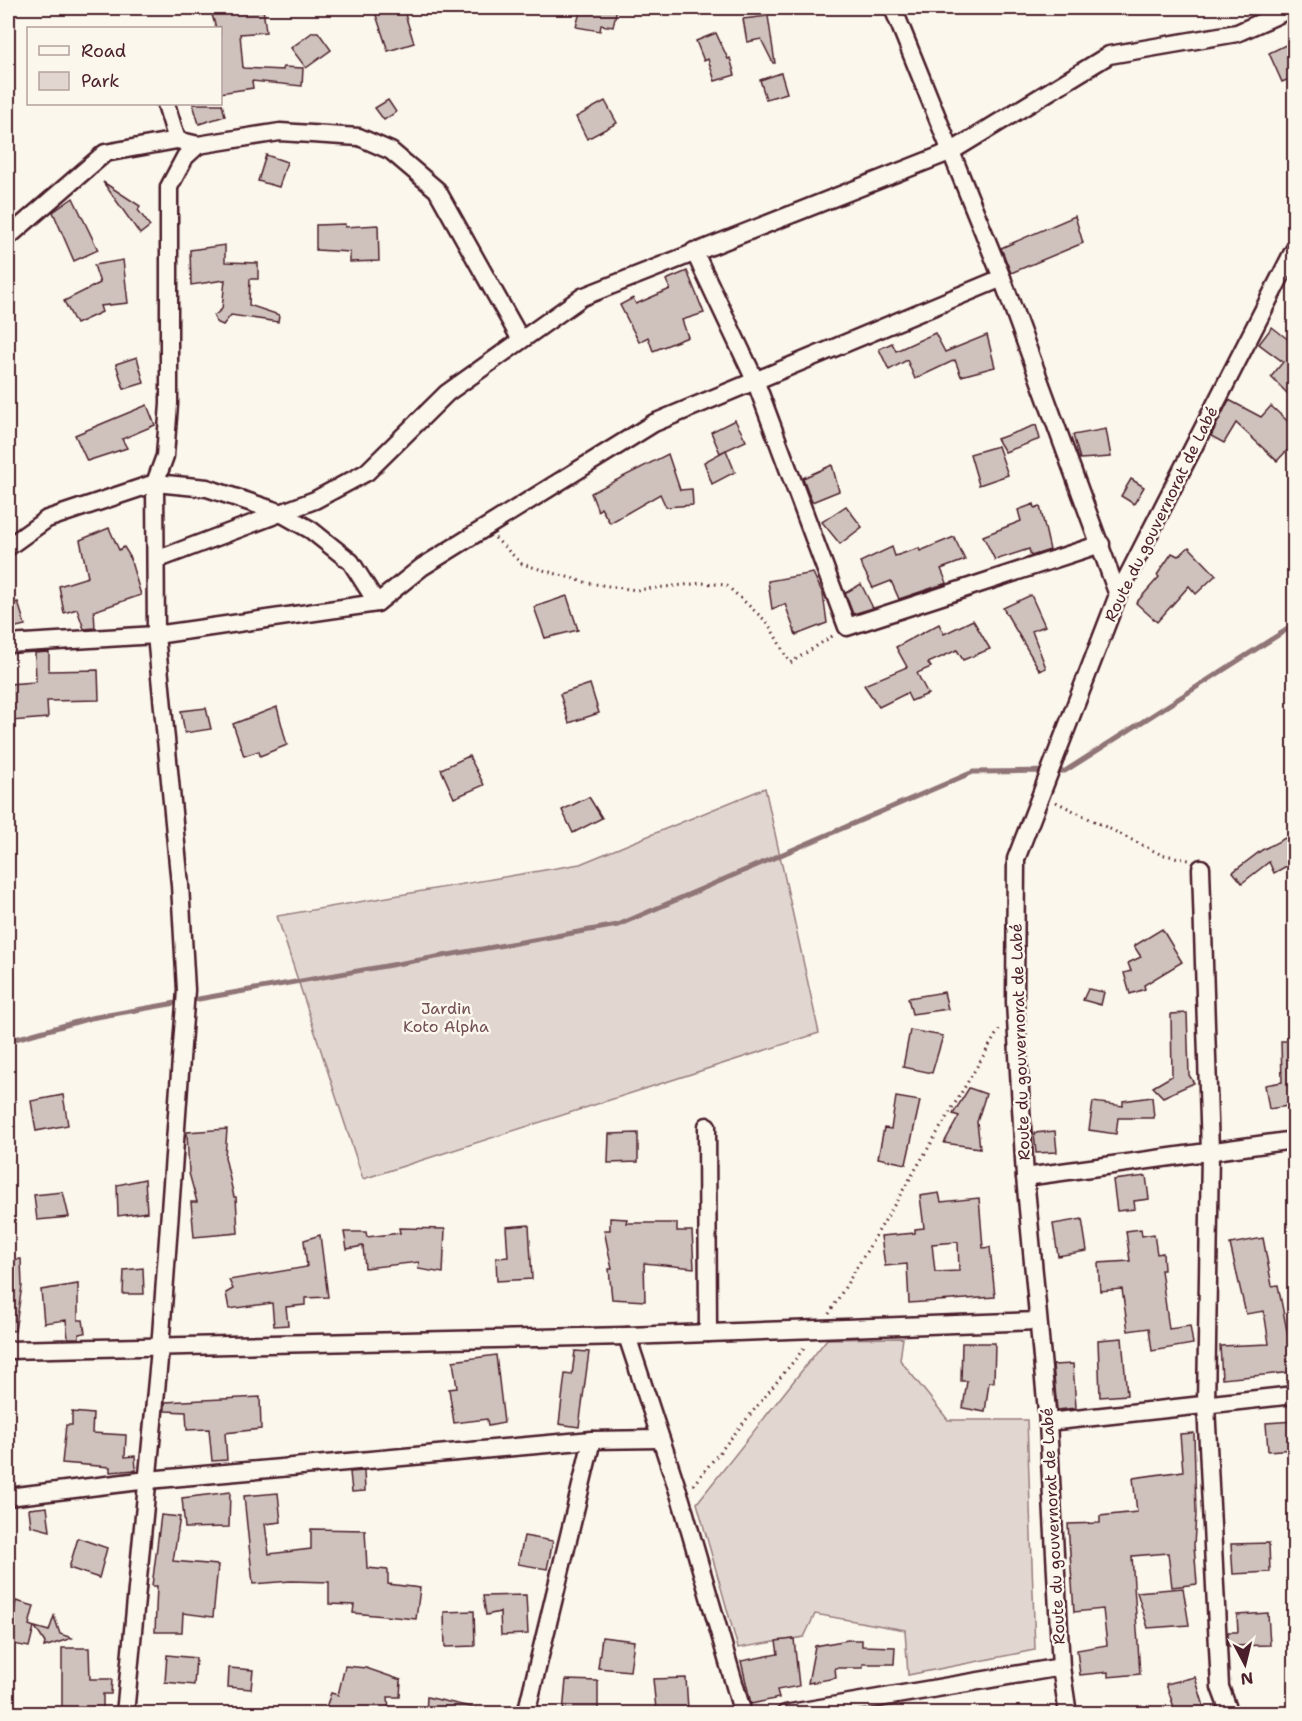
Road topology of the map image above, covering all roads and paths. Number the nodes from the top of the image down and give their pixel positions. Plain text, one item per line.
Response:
1 (893, 8) edge
2 (1293, 8) edge
3 (166, 105) edge
4 (177, 140) junction
5 (198, 146) junction
6 (952, 151) junction
7 (8, 237) edge
8 (1294, 250) edge
9 (694, 251) junction
10 (1002, 278) junction
11 (521, 340) junction
12 (756, 380) junction
13 (155, 483) junction
14 (279, 512) junction
15 (485, 528) junction
16 (1101, 544) junction
17 (8, 546) edge
18 (156, 560) junction
19 (1118, 595) junction
20 (376, 603) junction
21 (847, 627) junction
22 (156, 635) junction
23 (8, 644) edge
24 (1041, 795) junction
25 (1201, 868) joint
26 (1015, 1002) junction
27 (707, 1126) dead end
28 (1294, 1140) edge
29 (1210, 1152) junction
30 (1025, 1178) junction
31 (1038, 1321) junction
32 (820, 1329) junction
33 (708, 1333) junction
34 (627, 1336) junction
35 (160, 1349) junction
36 (8, 1350) edge
37 (1294, 1395) edge
38 (1206, 1405) junction
39 (1048, 1422) junction
40 (659, 1439) junction
41 (592, 1440) junction
42 (147, 1480) junction
43 (8, 1497) edge
44 (681, 1500) junction
45 (1061, 1667) junction
46 (125, 1713) edge
47 (526, 1713) edge
48 (743, 1713) edge
49 (785, 1713) edge
50 (1068, 1713) edge
51 (1230, 1713) edge

1 - 6 street
2 - 6 street
3 - 4 street
4 - 5 street
4 - 7 street
5 - 11 street
5 - 13 street
6 - 9 street
6 - 10 street
8 - 19 street, Route du gouvernorat de Labé
9 - 11 street
9 - 12 street
10 - 12 street
10 - 16 street
11 - 14 street
12 - 15 street
12 - 21 street
13 - 14 street
13 - 17 street
13 - 18 street
14 - 18 street
14 - 20 street
15 - 20 street
15 - 21 path
16 - 19 street
16 - 21 street
18 - 22 street
19 - 24 street, Route du gouvernorat de Labé
20 - 22 street
22 - 23 street
22 - 35 street
24 - 25 path
24 - 26 street, Route du gouvernorat de Labé
25 - 29 street
26 - 30 street, Route du gouvernorat de Labé
26 - 32 path
27 - 33 street
28 - 29 street
29 - 30 street
29 - 38 street
30 - 31 street, Route du gouvernorat de Labé
31 - 32 street
31 - 39 street, Route du gouvernorat de Labé
32 - 33 street
32 - 44 path
33 - 34 street
34 - 35 street
34 - 40 street
35 - 36 street
35 - 42 street
37 - 38 street
38 - 39 street
38 - 51 street
39 - 45 street, Route du gouvernorat de Labé
40 - 41 street
40 - 44 street
41 - 42 street
41 - 47 street
42 - 43 street
42 - 46 street
44 - 48 street
45 - 49 street
45 - 50 street, Route du gouvernorat de Labé

